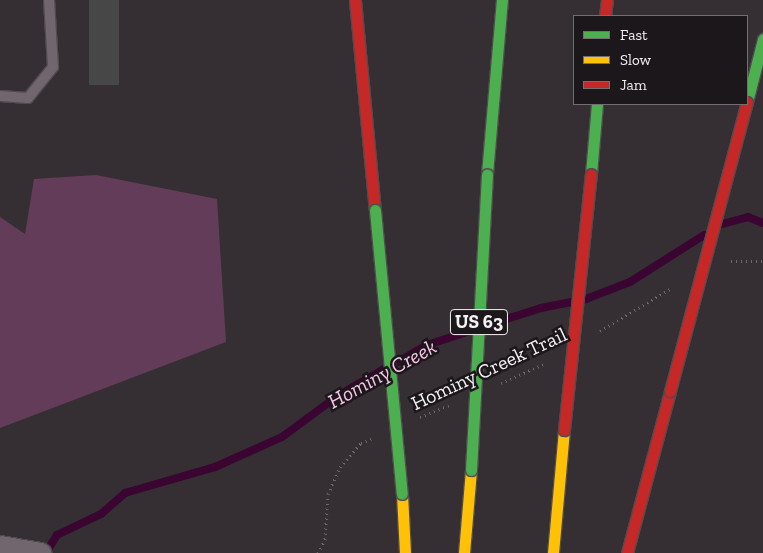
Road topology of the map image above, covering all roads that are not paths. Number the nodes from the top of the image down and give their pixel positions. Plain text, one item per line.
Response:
1 (49, 0) edge
2 (354, 0) edge
3 (502, 0) edge
4 (607, 0) edge
5 (605, 15) edge
6 (763, 39) edge
7 (0, 96) edge
8 (748, 98) edge
9 (598, 105) edge
10 (746, 105) edge
11 (0, 546) edge
12 (34, 552) edge
13 (406, 553) edge
14 (464, 553) edge
15 (553, 553) edge
16 (627, 553) edge

1 - 7 lane
2 - 13 highway, bridge
3 - 14 highway, US 63, bridge
4 - 5 highway
6 - 8 highway
9 - 15 highway, bridge
10 - 16 highway, bridge
11 - 12 street

